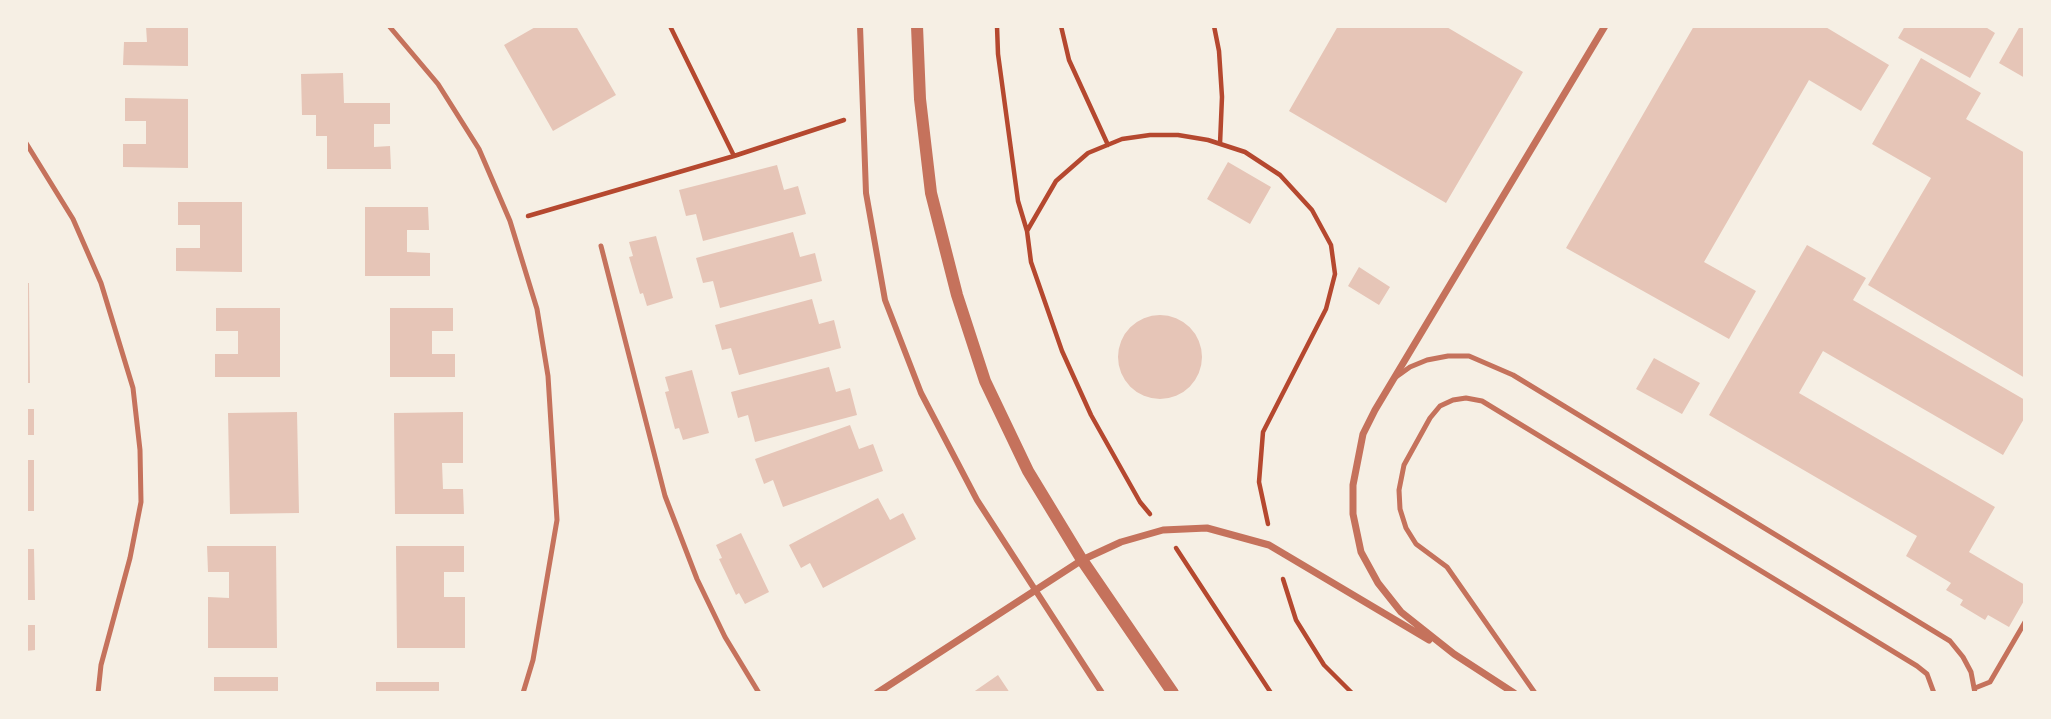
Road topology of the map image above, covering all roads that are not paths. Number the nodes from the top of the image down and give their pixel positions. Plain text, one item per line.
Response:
1 (389, 26) edge
2 (860, 26) edge
3 (917, 26) edge
4 (1605, 26) edge
5 (26, 142) edge
6 (601, 246) dead end
7 (1391, 381) junction
8 (1082, 560) junction
9 (1035, 591) junction
10 (2025, 622) edge
11 (1454, 654) junction
12 (1975, 691) edge
13 (98, 693) edge
14 (523, 693) edge
15 (759, 693) edge
16 (877, 693) edge
17 (1102, 693) edge
18 (1173, 693) edge
19 (1514, 693) edge
20 (1535, 693) edge
21 (1934, 693) edge

1 - 14 lane
2 - 9 street
3 - 8 street
4 - 7 street
5 - 13 lane
6 - 15 lane
7 - 11 street
7 - 12 lane
8 - 9 street
8 - 11 street
8 - 18 street
9 - 16 street
9 - 17 street
10 - 12 lane
11 - 19 street
20 - 21 lane

